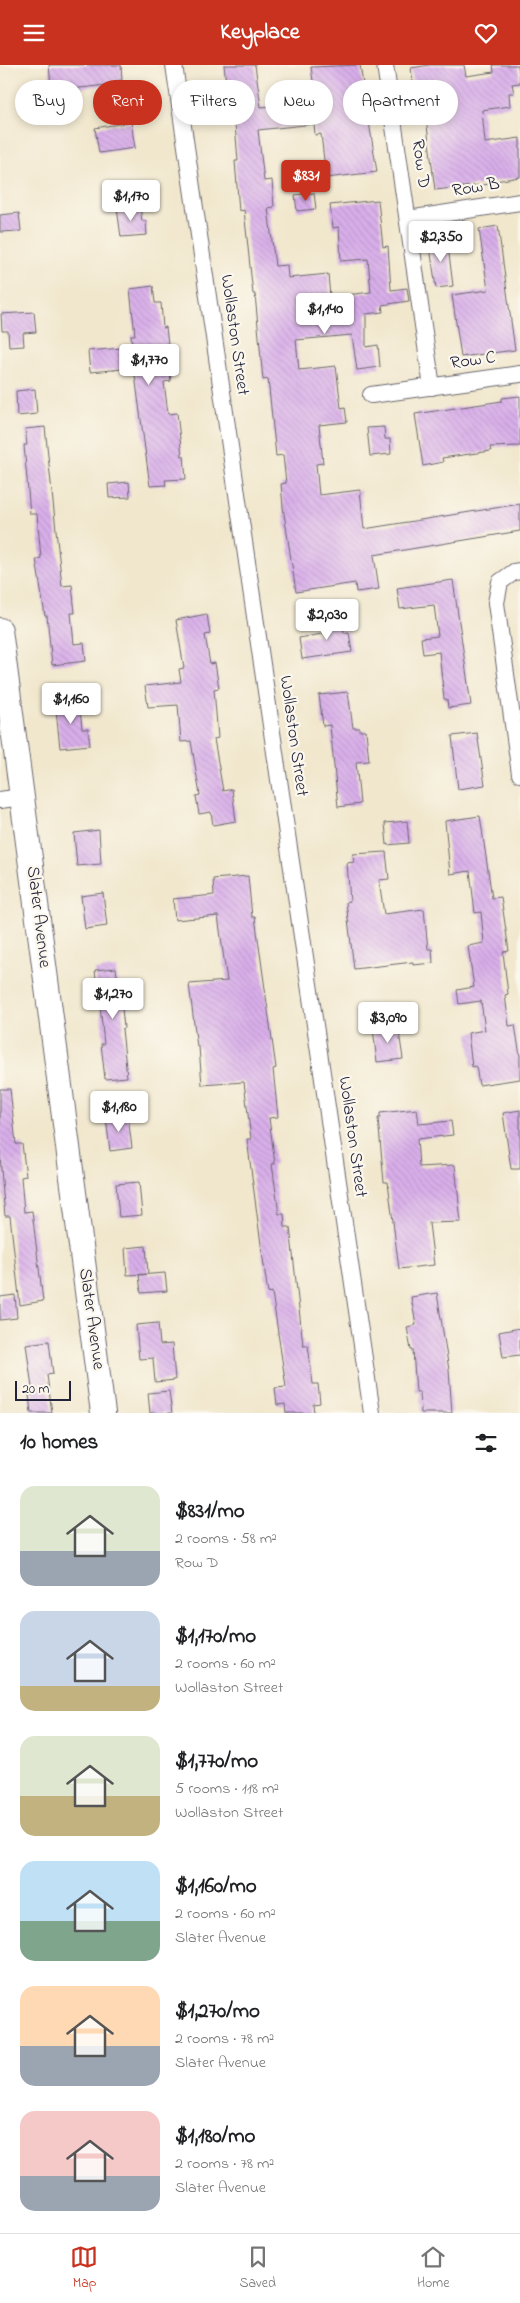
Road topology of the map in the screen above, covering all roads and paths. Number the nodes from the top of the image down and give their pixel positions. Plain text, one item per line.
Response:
1 (174, 65) edge
2 (386, 65) edge
3 (520, 202) edge
4 (408, 219) junction
5 (520, 374) edge
6 (432, 387) junction
7 (371, 395) dead end
8 (520, 571) edge
9 (0, 630) edge
10 (520, 774) edge
11 (11, 798) edge
12 (103, 1413) edge
13 (372, 1413) edge

1 - 13 street, Wollaston Street
2 - 4 street, Row D
3 - 4 street, Row B
4 - 6 street, Row D
5 - 6 street, Row C
6 - 7 street, Row C
8 - 10 street
9 - 11 street, Slater Avenue
11 - 12 street, Slater Avenue

